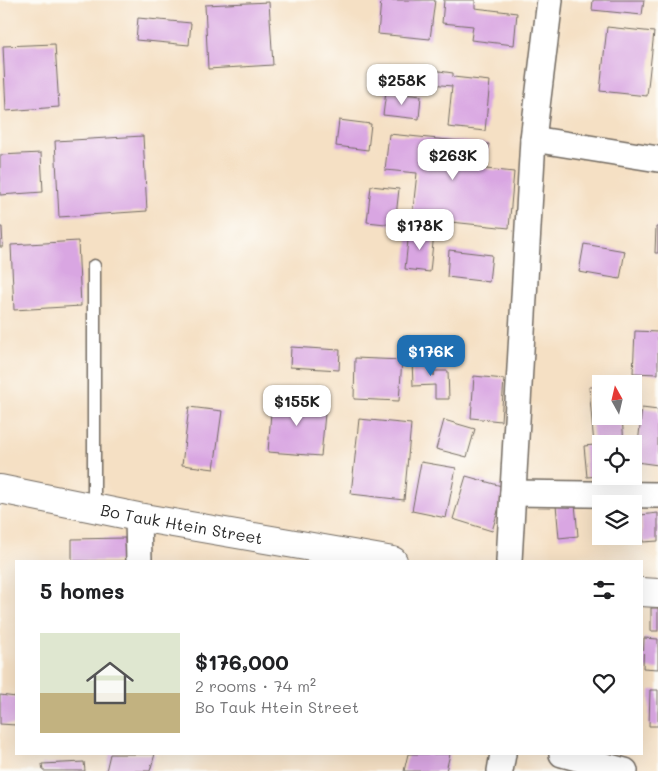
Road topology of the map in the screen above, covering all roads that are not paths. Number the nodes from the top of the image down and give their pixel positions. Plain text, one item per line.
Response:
1 (550, 0) edge
2 (533, 139) junction
3 (658, 159) edge
4 (94, 266) dead end
5 (0, 489) edge
6 (513, 493) junction
7 (658, 494) edge
8 (94, 508) junction
9 (138, 517) junction
10 (139, 560) edge
11 (387, 560) edge
12 (509, 560) edge
13 (643, 592) edge
14 (658, 594) edge
15 (503, 755) edge
16 (566, 755) edge
17 (500, 771) edge
18 (625, 771) edge

1 - 2 street
2 - 3 street
2 - 6 street
4 - 8 lane
5 - 8 street, Bo Tauk Htein Street
6 - 7 street
6 - 12 street
8 - 9 street, Bo Tauk Htein Street
9 - 10 street
9 - 11 street, Bo Tauk Htein Street
13 - 14 street
15 - 17 street
16 - 18 street

